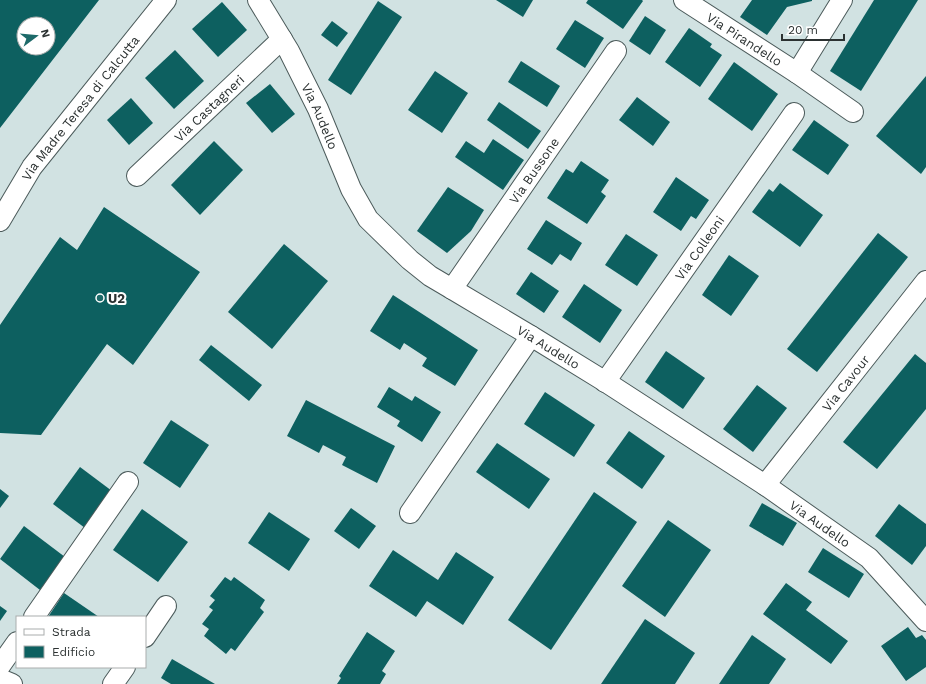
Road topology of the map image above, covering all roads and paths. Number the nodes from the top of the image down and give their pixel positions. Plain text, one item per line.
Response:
1 (166, 0) edge
2 (258, 0) edge
3 (842, 0) edge
4 (690, 2) edge
5 (282, 39) junction
6 (616, 51) dead end
7 (797, 73) junction
8 (853, 112) dead end
9 (794, 114) dead end
10 (137, 176) dead end
11 (0, 220) edge
12 (926, 281) edge
13 (452, 289) junction
14 (531, 336) junction
15 (605, 382) junction
16 (128, 482) dead end
17 (765, 485) junction
18 (410, 513) dead end
19 (166, 606) dead end
20 (922, 609) edge
21 (35, 616) edge
22 (146, 636) edge
23 (16, 643) edge
24 (0, 666) edge
25 (124, 668) edge
26 (0, 679) edge
27 (12, 684) edge
28 (113, 684) edge

1 - 11 street, Via Madre Teresa di Calcutta
2 - 5 street, Via Audello
3 - 7 street, Via Pirandello
4 - 7 street, Via Pirandello
5 - 10 street, Via Castagneri
5 - 13 street, Via Audello
6 - 13 street, Via Bussone
7 - 8 street, Via Pirandello
9 - 15 street, Via Colleoni
12 - 17 street, Via Cavour
13 - 14 street, Via Audello
14 - 15 street, Via Audello
14 - 18 street
15 - 17 street, Via Audello
16 - 21 street
17 - 20 street, Via Audello
19 - 22 street
23 - 24 street
25 - 28 street
26 - 27 street

